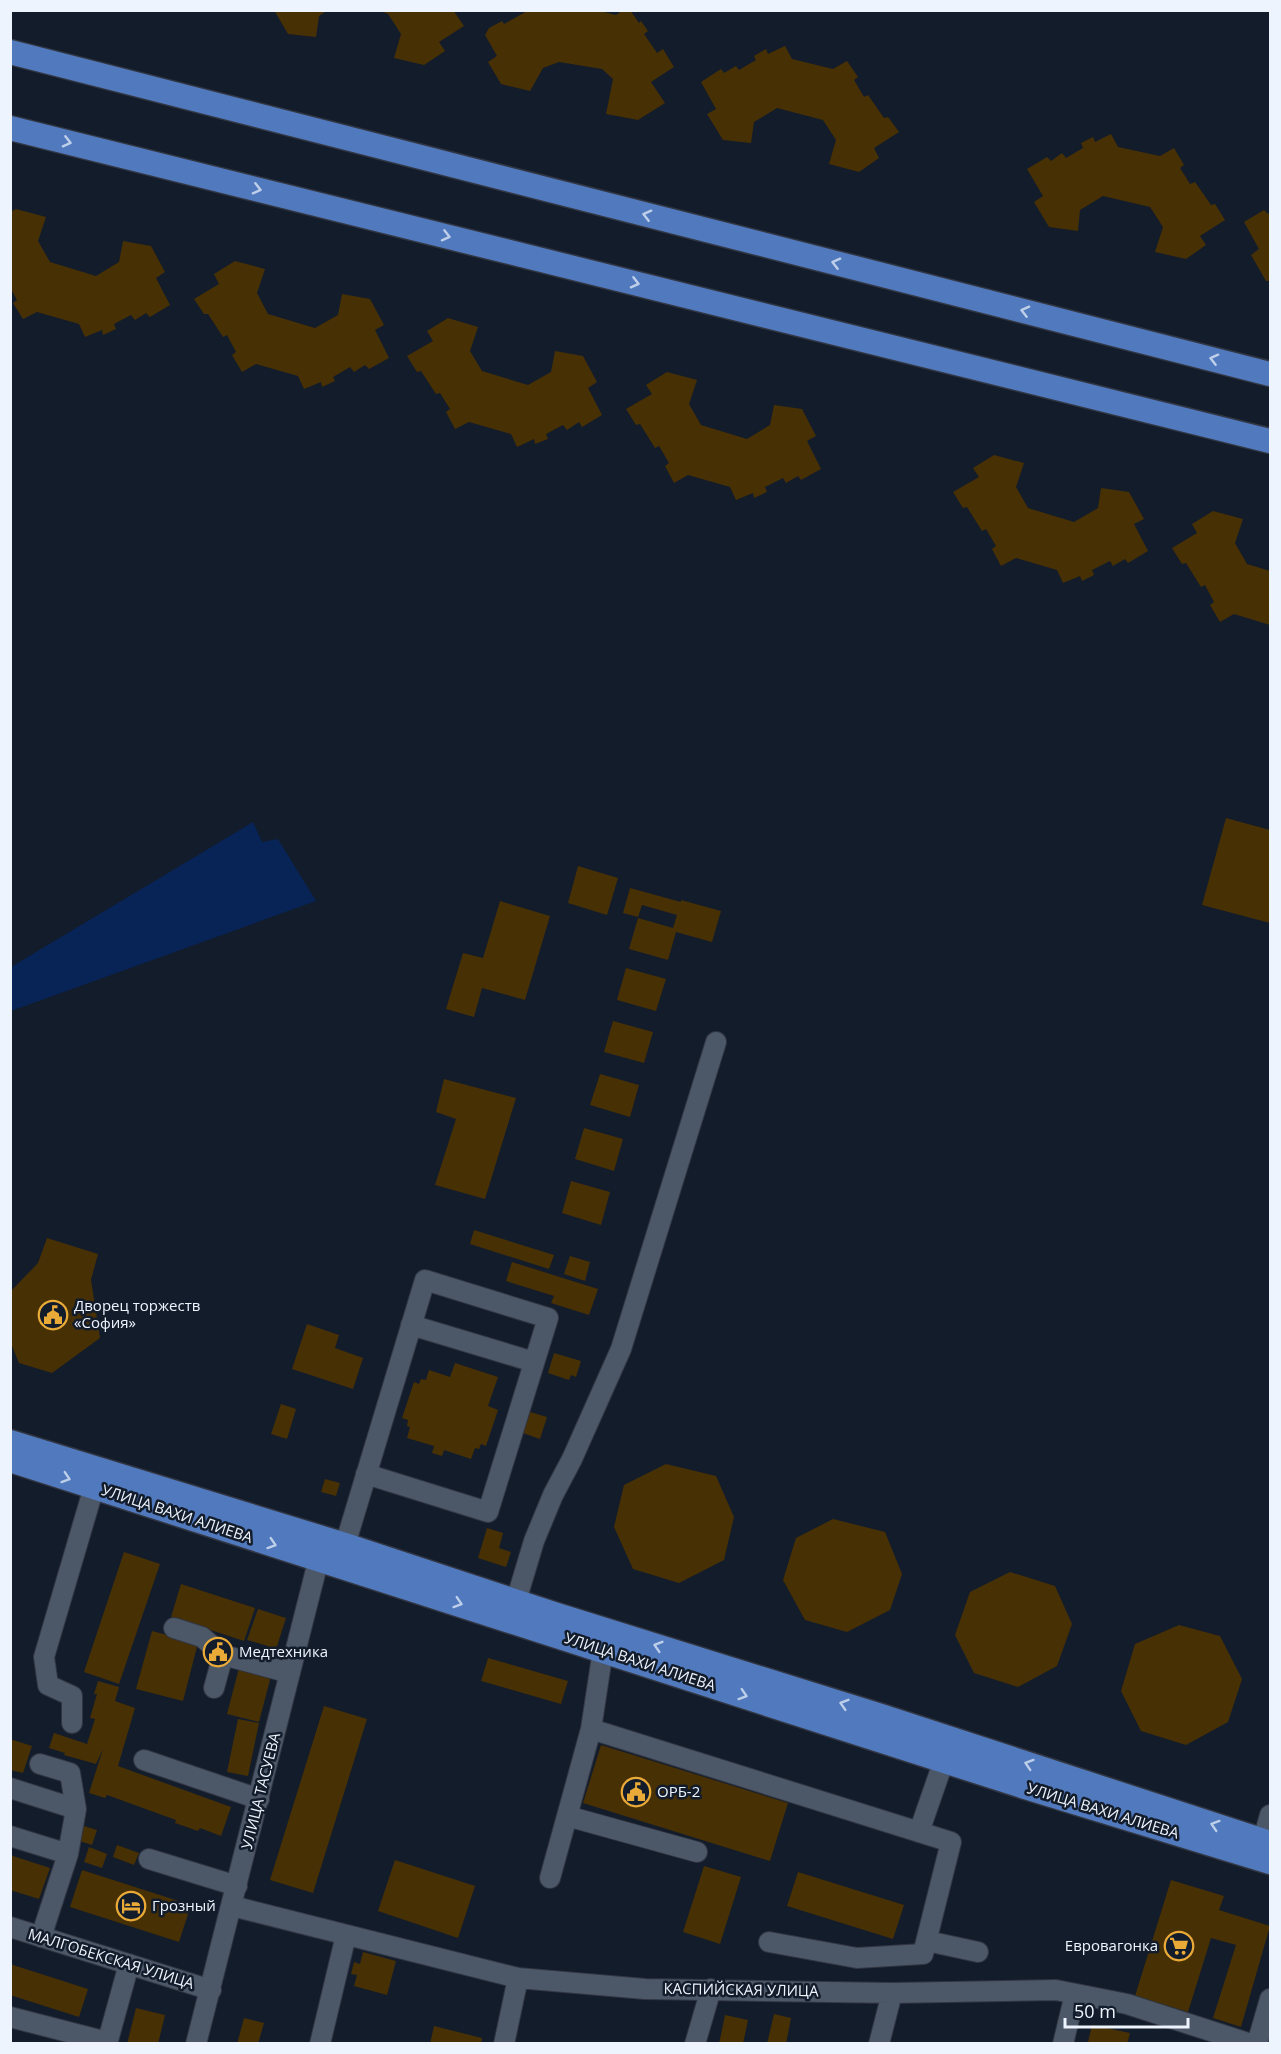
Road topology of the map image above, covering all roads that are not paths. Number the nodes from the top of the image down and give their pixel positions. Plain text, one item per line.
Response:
1 (10, 52) edge
2 (10, 128) edge
3 (1270, 374) edge
4 (1270, 441) edge
5 (716, 1042) dead end
6 (411, 1325) junction
7 (534, 1362) junction
8 (10, 1442) edge
9 (10, 1460) edge
10 (366, 1474) junction
11 (94, 1487) junction
12 (329, 1547) junction
13 (516, 1601) junction
14 (174, 1628) dead end
15 (603, 1650) junction
16 (223, 1655) junction
17 (290, 1673) junction
18 (214, 1688) dead end
19 (72, 1723) dead end
20 (591, 1729) junction
21 (144, 1760) dead end
22 (944, 1760) junction
23 (40, 1764) dead end
24 (10, 1788) edge
25 (259, 1799) junction
26 (76, 1809) junction
27 (1270, 1815) edge
28 (567, 1816) junction
29 (919, 1832) junction
30 (10, 1836) edge
31 (1268, 1849) edge
32 (697, 1852) dead end
33 (68, 1854) junction
34 (149, 1859) dead end
35 (550, 1878) dead end
36 (237, 1886) junction
37 (232, 1906) junction
38 (10, 1927) edge
39 (346, 1935) junction
40 (41, 1937) junction
41 (927, 1941) junction
42 (769, 1942) dead end
43 (978, 1952) dead end
44 (129, 1964) junction
45 (518, 1978) junction
46 (711, 1989) junction
47 (211, 1990) junction
48 (892, 1993) junction
49 (1076, 1994) junction
50 (1270, 2002) edge
51 (10, 2017) edge
52 (107, 2043) edge
53 (196, 2043) edge
54 (320, 2043) edge
55 (504, 2043) edge
56 (695, 2043) edge
57 (879, 2043) edge
58 (1063, 2043) edge
59 (1251, 2043) edge
60 (1257, 2043) edge

3 -> 1 main road
2 -> 4 main road
5 - 13 street
6 - 7 street
6 - 7 street, УЛИЦА ТАСУЕВА
6 - 10 street, УЛИЦА ТАСУЕВА
7 - 10 street
8 - 12 main road, УЛИЦА ВАХИ АЛИЕВА
9 -> 11 main road, УЛИЦА ВАХИ АЛИЕВА
10 - 12 street, УЛИЦА ТАСУЕВА
11 -> 12 main road, УЛИЦА ВАХИ АЛИЕВА
11 - 19 street
12 - 13 main road, УЛИЦА ВАХИ АЛИЕВА
12 -> 15 main road, УЛИЦА ВАХИ АЛИЕВА
12 - 17 street, УЛИЦА ТАСУЕВА
31 -> 13 main road, УЛИЦА ВАХИ АЛИЕВА
14 - 16 street
15 - 20 street
15 -> 22 main road, УЛИЦА ВАХИ АЛИЕВА
16 - 17 street
16 - 18 street
17 - 25 street, УЛИЦА ТАСУЕВА
20 - 28 street
20 - 29 street
21 - 25 street
22 - 29 street
22 - 31 main road, УЛИЦА ВАХИ АЛИЕВА
23 - 26 street
24 - 26 street
25 - 36 street, УЛИЦА ТАСУЕВА
26 - 33 street
27 - 31 street
28 - 32 street
28 - 35 street
29 - 41 street
30 - 33 street
33 - 40 street
34 - 36 street
36 - 37 street, УЛИЦА ТАСУЕВА
37 - 39 street, КАСПИЙСКАЯ УЛИЦА
37 - 47 street, УЛИЦА ТАСУЕВА
38 - 40 street, МАЛГОБЕКСКАЯ УЛИЦА
39 - 45 street, КАСПИЙСКАЯ УЛИЦА
39 - 54 street
40 - 44 street, МАЛГОБЕКСКАЯ УЛИЦА
41 - 42 street
41 - 43 street
44 - 47 street, МАЛГОБЕКСКАЯ УЛИЦА
44 - 52 street
45 - 46 street, КАСПИЙСКАЯ УЛИЦА
45 - 55 street
46 - 48 street, КАСПИЙСКАЯ УЛИЦА
46 - 56 street
47 - 53 street, УЛИЦА ТАСУЕВА
48 - 49 street, КАСПИЙСКАЯ УЛИЦА
48 - 57 street
49 - 58 street
49 - 59 street, КАСПИЙСКАЯ УЛИЦА
50 - 60 street
51 - 52 street

